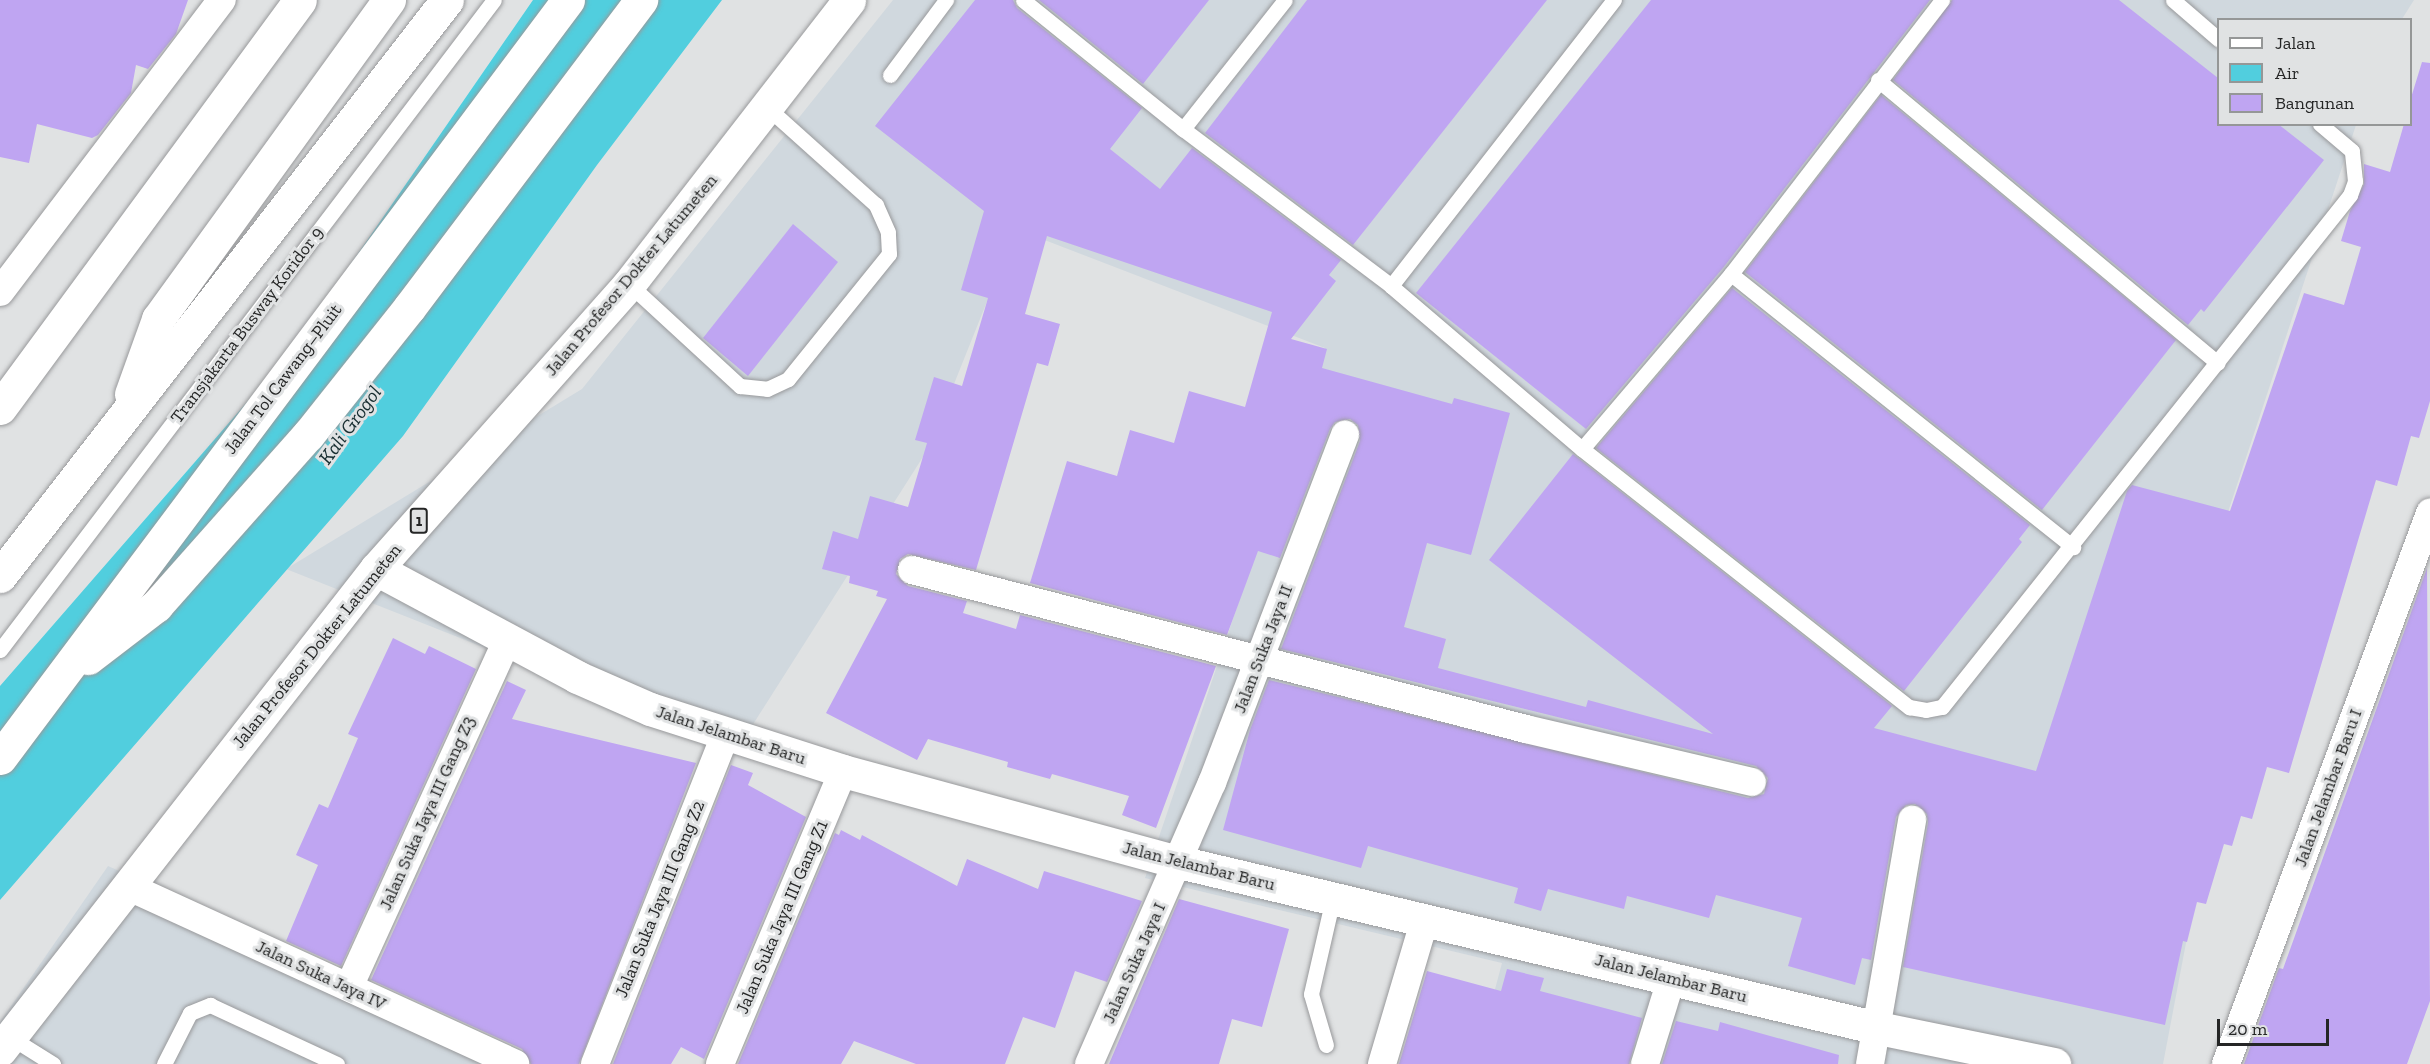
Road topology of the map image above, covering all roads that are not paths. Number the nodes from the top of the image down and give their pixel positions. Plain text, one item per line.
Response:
1 (222, 0) edge
2 (300, 0) edge
3 (389, 0) edge
4 (447, 0) edge
5 (494, 0) edge
6 (568, 0) edge
7 (641, 0) edge
8 (849, 0) edge
9 (946, 0) edge
10 (1023, 0) edge
11 (1285, 0) edge
12 (1614, 0) edge
13 (1942, 0) edge
14 (2173, 0) edge
15 (2217, 38) edge
16 (890, 75) dead end
17 (1878, 80) junction
18 (768, 108) junction
19 (2322, 126) edge
20 (1183, 129) junction
21 (1731, 274) junction
22 (628, 284) junction
23 (1390, 286) junction
24 (0, 292) edge
25 (2218, 363) junction
26 (0, 408) edge
27 (122, 421) junction
28 (1345, 435) dead end
29 (1582, 449) junction
30 (2430, 513) edge
31 (2073, 547) junction
32 (376, 569) junction
33 (912, 570) dead end
34 (0, 576) edge
35 (507, 641) junction
36 (0, 650) edge
37 (1259, 659) junction
38 (54, 684) junction
39 (726, 733) junction
40 (0, 758) edge
41 (843, 771) junction
42 (1752, 782) dead end
43 (1912, 820) dead end
44 (1179, 862) junction
45 (127, 886) junction
46 (1333, 898) junction
47 (1425, 919) junction
48 (1672, 977) junction
49 (349, 987) junction
50 (1878, 1028) junction
51 (1326, 1045) dead end
52 (5, 1052) edge
53 (53, 1064) edge
54 (164, 1064) edge
55 (337, 1064) edge
56 (515, 1064) edge
57 (595, 1064) edge
58 (720, 1064) edge
59 (1089, 1064) edge
60 (1382, 1064) edge
61 (1645, 1064) edge
62 (1870, 1064) edge
63 (2054, 1064) edge
64 (2226, 1064) edge

1 - 24 street
2 - 26 main road
3 - 27 main road
4 - 27 main road
5 - 36 lane, Transjakarta Busway Koridor 9
6 - 38 main road, Jalan Tol Cawang–Pluit
7 - 38 main road
8 - 18 main road, Jalan Profesor Dokter Latumeten / 1
9 - 16 lane
10 - 20 lane
11 - 20 lane
12 - 23 lane
13 - 17 lane
14 - 15 lane
17 - 21 lane
17 - 25 lane
18 - 22 main road, Jalan Profesor Dokter Latumeten / 1
18 - 22 lane
19 - 25 lane
20 - 23 lane
21 - 29 lane
21 - 31 lane
22 - 32 main road, Jalan Profesor Dokter Latumeten / 1
23 - 29 lane
25 - 31 lane
27 - 34 main road
28 - 37 street, Jalan Suka Jaya II
29 - 31 lane
30 - 64 street, Jalan Jelambar Baru I
32 - 35 main road, Jalan Jelambar Baru
32 - 45 main road, Jalan Profesor Dokter Latumeten / 1
33 - 37 street
35 - 39 main road, Jalan Jelambar Baru
35 - 49 street, Jalan Suka Jaya III Gang Z3
37 - 42 street
37 - 44 street, Jalan Suka Jaya II
38 - 40 main road, Jalan Tol Cawang–Pluit
39 - 41 main road, Jalan Jelambar Baru
39 - 57 street, Jalan Suka Jaya III Gang Z2
41 - 44 main road, Jalan Jelambar Baru
41 - 58 street, Jalan Suka Jaya III Gang Z1
43 - 50 street
44 - 46 main road, Jalan Jelambar Baru
44 - 59 street, Jalan Suka Jaya I
45 - 49 street, Jalan Suka Jaya IV
45 - 52 main road, Jalan Profesor Dokter Latumeten / 1
46 - 47 main road, Jalan Jelambar Baru
46 - 51 lane
47 - 48 main road, Jalan Jelambar Baru
47 - 60 street
48 - 50 main road, Jalan Jelambar Baru
48 - 61 street
49 - 56 street, Jalan Suka Jaya IV
50 - 62 street
50 - 63 main road, Jalan Jelambar Baru
52 - 53 lane
54 - 55 lane

